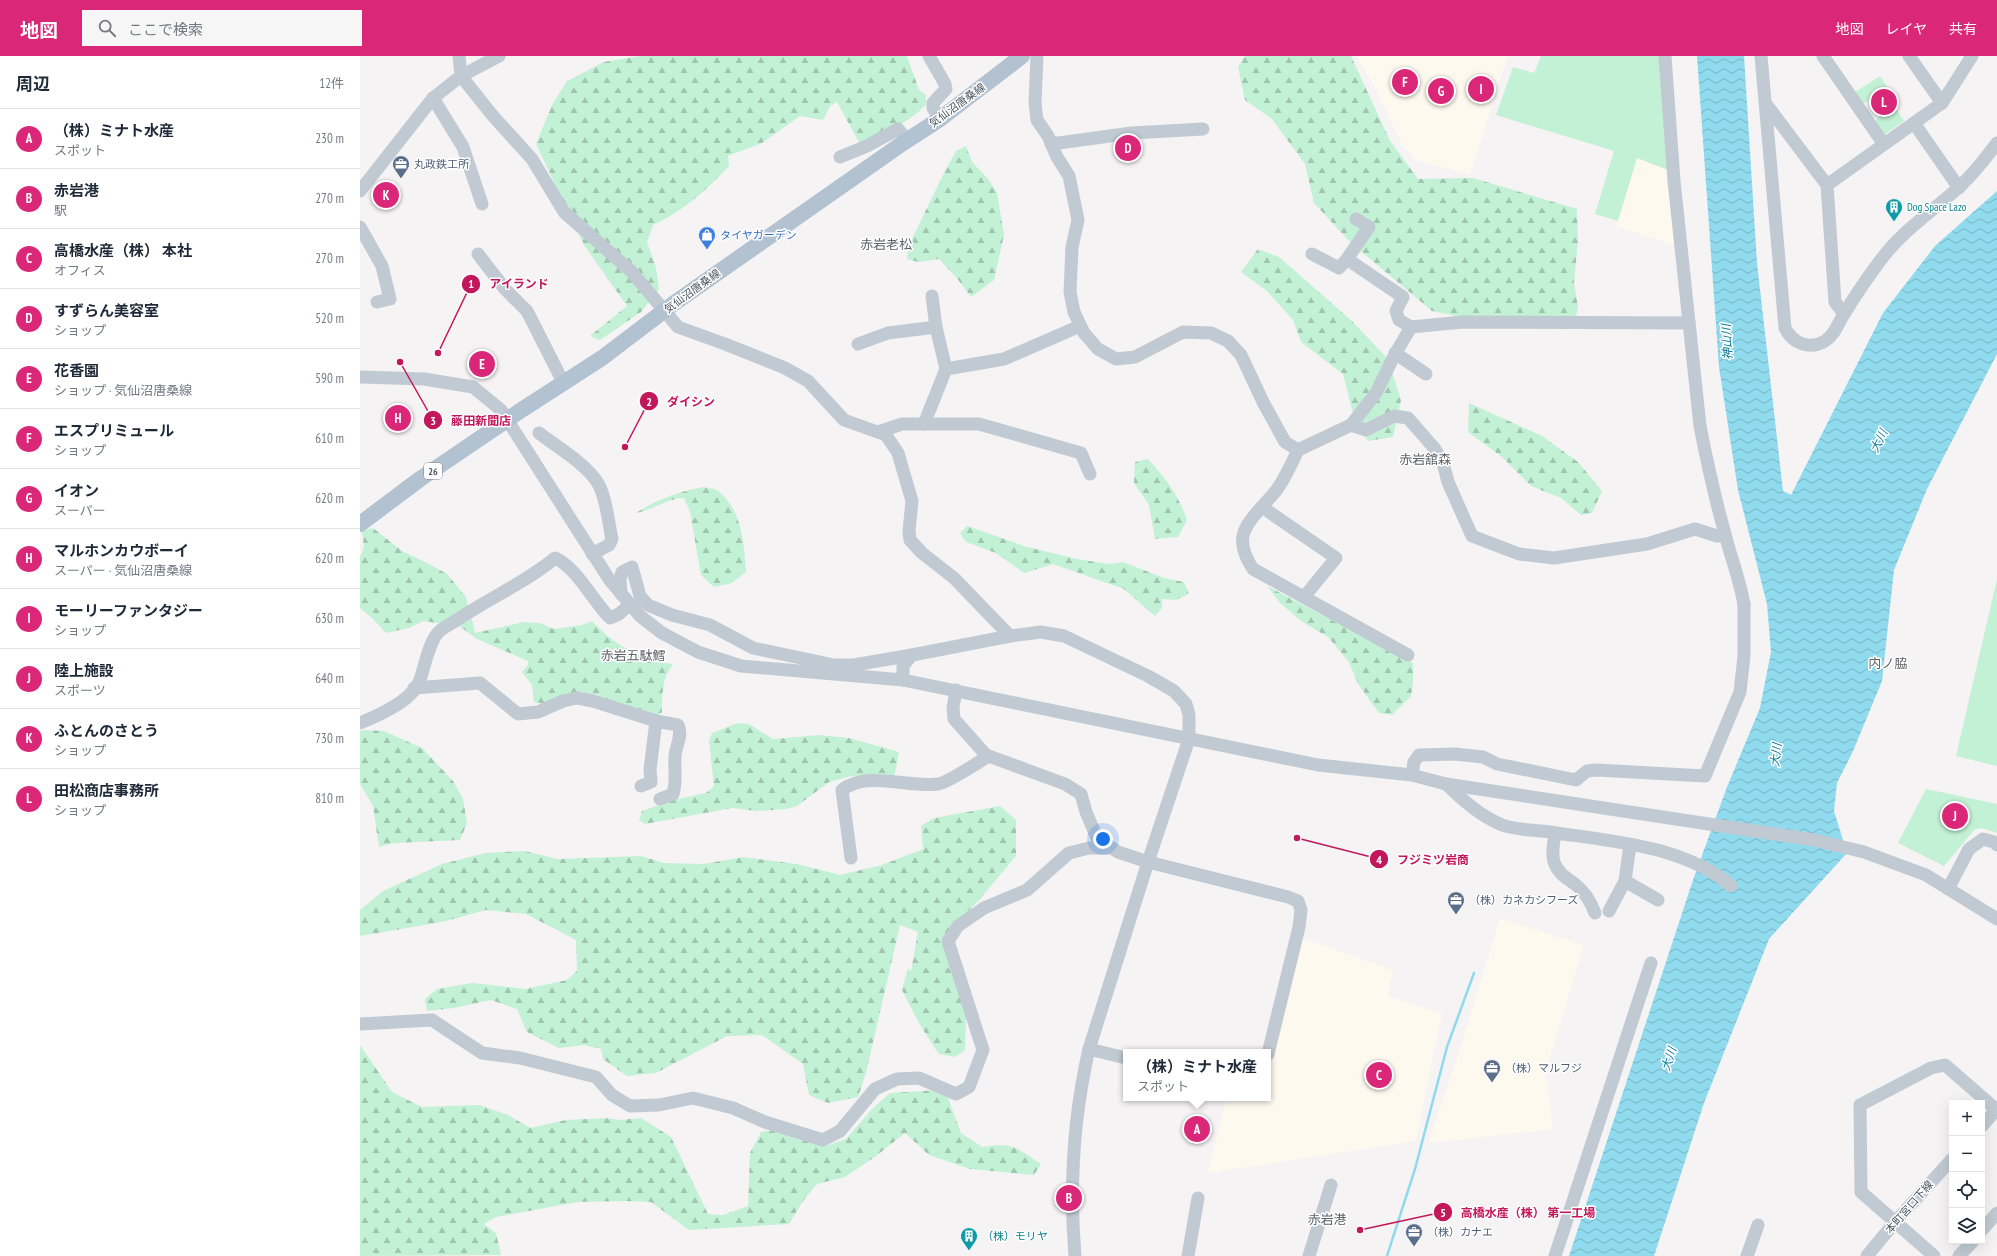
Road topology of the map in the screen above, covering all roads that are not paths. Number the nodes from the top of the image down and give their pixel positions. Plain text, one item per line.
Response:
1 (459, 56) edge
2 (499, 56) edge
3 (929, 56) edge
4 (1022, 56) edge
5 (1037, 56) edge
6 (1665, 56) edge
7 (1761, 56) edge
8 (1822, 56) edge
9 (1909, 56) edge
10 (1972, 56) edge
11 (461, 76) junction
12 (433, 98) junction
13 (1942, 103) junction
14 (1766, 104) junction
15 (940, 119) junction
16 (1914, 123) junction
17 (1203, 129) dead end
18 (908, 140) junction
19 (1883, 143) junction
20 (1997, 143) edge
21 (1051, 144) junction
22 (840, 157) dead end
23 (1827, 185) junction
24 (1959, 188) junction
25 (360, 191) edge
26 (482, 204) dead end
27 (1356, 219) dead end
28 (360, 227) edge
29 (478, 254) dead end
30 (1312, 254) dead end
31 (1347, 259) junction
32 (932, 296) dead end
33 (377, 302) dead end
34 (664, 311) junction
35 (1844, 314) junction
36 (1689, 323) junction
37 (1080, 326) junction
38 (936, 327) junction
39 (1411, 327) junction
40 (858, 344) dead end
41 (1395, 353) junction
42 (946, 369) junction
43 (1426, 374) dead end
44 (360, 377) edge
45 (563, 382) junction
46 (507, 420) junction
47 (924, 424) junction
48 (1351, 425) junction
49 (878, 432) junction
50 (539, 433) dead end
51 (1298, 450) junction
52 (1090, 474) dead end
53 (1262, 507) junction
54 (360, 524) edge
55 (1725, 535) junction
56 (592, 554) junction
57 (621, 594) junction
58 (1304, 597) junction
59 (630, 605) junction
60 (1010, 636) junction
61 (912, 654) junction
62 (1408, 655) dead end
63 (903, 680) junction
64 (414, 688) junction
65 (956, 690) junction
66 (656, 721) junction
67 (360, 723) edge
68 (1189, 739) junction
69 (989, 756) junction
70 (1412, 775) junction
71 (1446, 784) junction
72 (641, 786) dead end
73 (660, 799) dead end
74 (1555, 833) junction
75 (1630, 845) junction
76 (1997, 845) edge
77 (1111, 848) junction
78 (851, 858) dead end
79 (1148, 862) junction
80 (1625, 881) junction
81 (1731, 886) dead end
82 (1948, 889) junction
83 (1658, 900) dead end
84 (1609, 910) dead end
85 (1595, 913) dead end
86 (1997, 919) edge
87 (1651, 963) dead end
88 (360, 1024) edge
89 (1269, 1049) edge
90 (1089, 1050) junction
91 (1123, 1057) edge
92 (1997, 1110) edge
93 (1985, 1123) edge
94 (1949, 1162) edge
95 (1331, 1185) dead end
96 (1198, 1198) dead end
97 (1997, 1213) edge
98 (1895, 1222) junction
99 (1758, 1225) dead end
100 (1985, 1227) edge
101 (1969, 1244) edge
102 (1075, 1256) edge
103 (1188, 1256) edge
104 (1309, 1256) edge
105 (1555, 1256) edge
106 (1747, 1256) edge
107 (1867, 1256) edge
108 (1934, 1256) edge
109 (1959, 1256) edge

1 - 11 street
2 - 11 street
3 - 15 street
4 - 15 main road, 気仙沼唐桑線 / 26
5 - 21 street
6 - 36 street
7 - 14 street
8 - 19 street
9 - 13 street
10 - 13 street
11 - 12 street
11 - 34 street
12 - 25 street
12 - 26 street
13 - 16 street
14 - 23 street
14 - 35 street
15 - 18 main road, 気仙沼唐桑線 / 26
16 - 19 street
16 - 24 street
17 - 21 street
18 - 22 street
18 - 34 main road, 気仙沼唐桑線 / 26
19 - 23 street
20 - 24 street
21 - 37 street
23 - 35 street
24 - 35 street
27 - 31 street
28 - 33 street
29 - 45 street
30 - 31 street
31 - 39 street
32 - 38 street
34 - 45 main road, 気仙沼唐桑線 / 26
34 - 49 street
36 - 39 street
36 - 55 street
37 - 42 street
37 - 51 street
38 - 40 street
38 - 42 street
39 - 41 street
41 - 43 street
41 - 48 street
42 - 47 street
44 - 46 street
45 - 46 main road, 気仙沼唐桑線 / 26
46 - 54 main road, 気仙沼唐桑線 / 26
46 - 56 street
47 - 49 street
47 - 52 street
48 - 51 street
48 - 55 street
49 - 60 street
50 - 56 street
51 - 53 street
53 - 58 street
53 - 58 street
55 - 70 street
56 - 57 street
57 - 59 street
57 - 61 street
58 - 62 street
59 - 63 street
59 - 64 street
60 - 61 street
60 - 68 street
61 - 63 street
63 - 65 street
64 - 66 street
64 - 67 street
65 - 68 street
65 - 69 street
66 - 72 street
66 - 73 street
68 - 70 street
68 - 79 street
69 - 77 street
69 - 78 street
70 - 71 street
71 - 74 street
71 - 82 street
74 - 75 street
74 - 85 street
75 - 80 street
75 - 81 street
76 - 82 street
77 - 79 street
77 - 88 street
79 - 89 street
79 - 90 street
80 - 83 street
80 - 84 street
82 - 86 street
87 - 105 street
90 - 91 street
90 - 102 street
92 - 93 street
92 - 98 street
94 - 98 street, 本町宮口下線
95 - 104 street
96 - 103 street
97 - 100 street
98 - 107 street, 本町宮口下線
98 - 108 street
99 - 106 street
101 - 109 street

